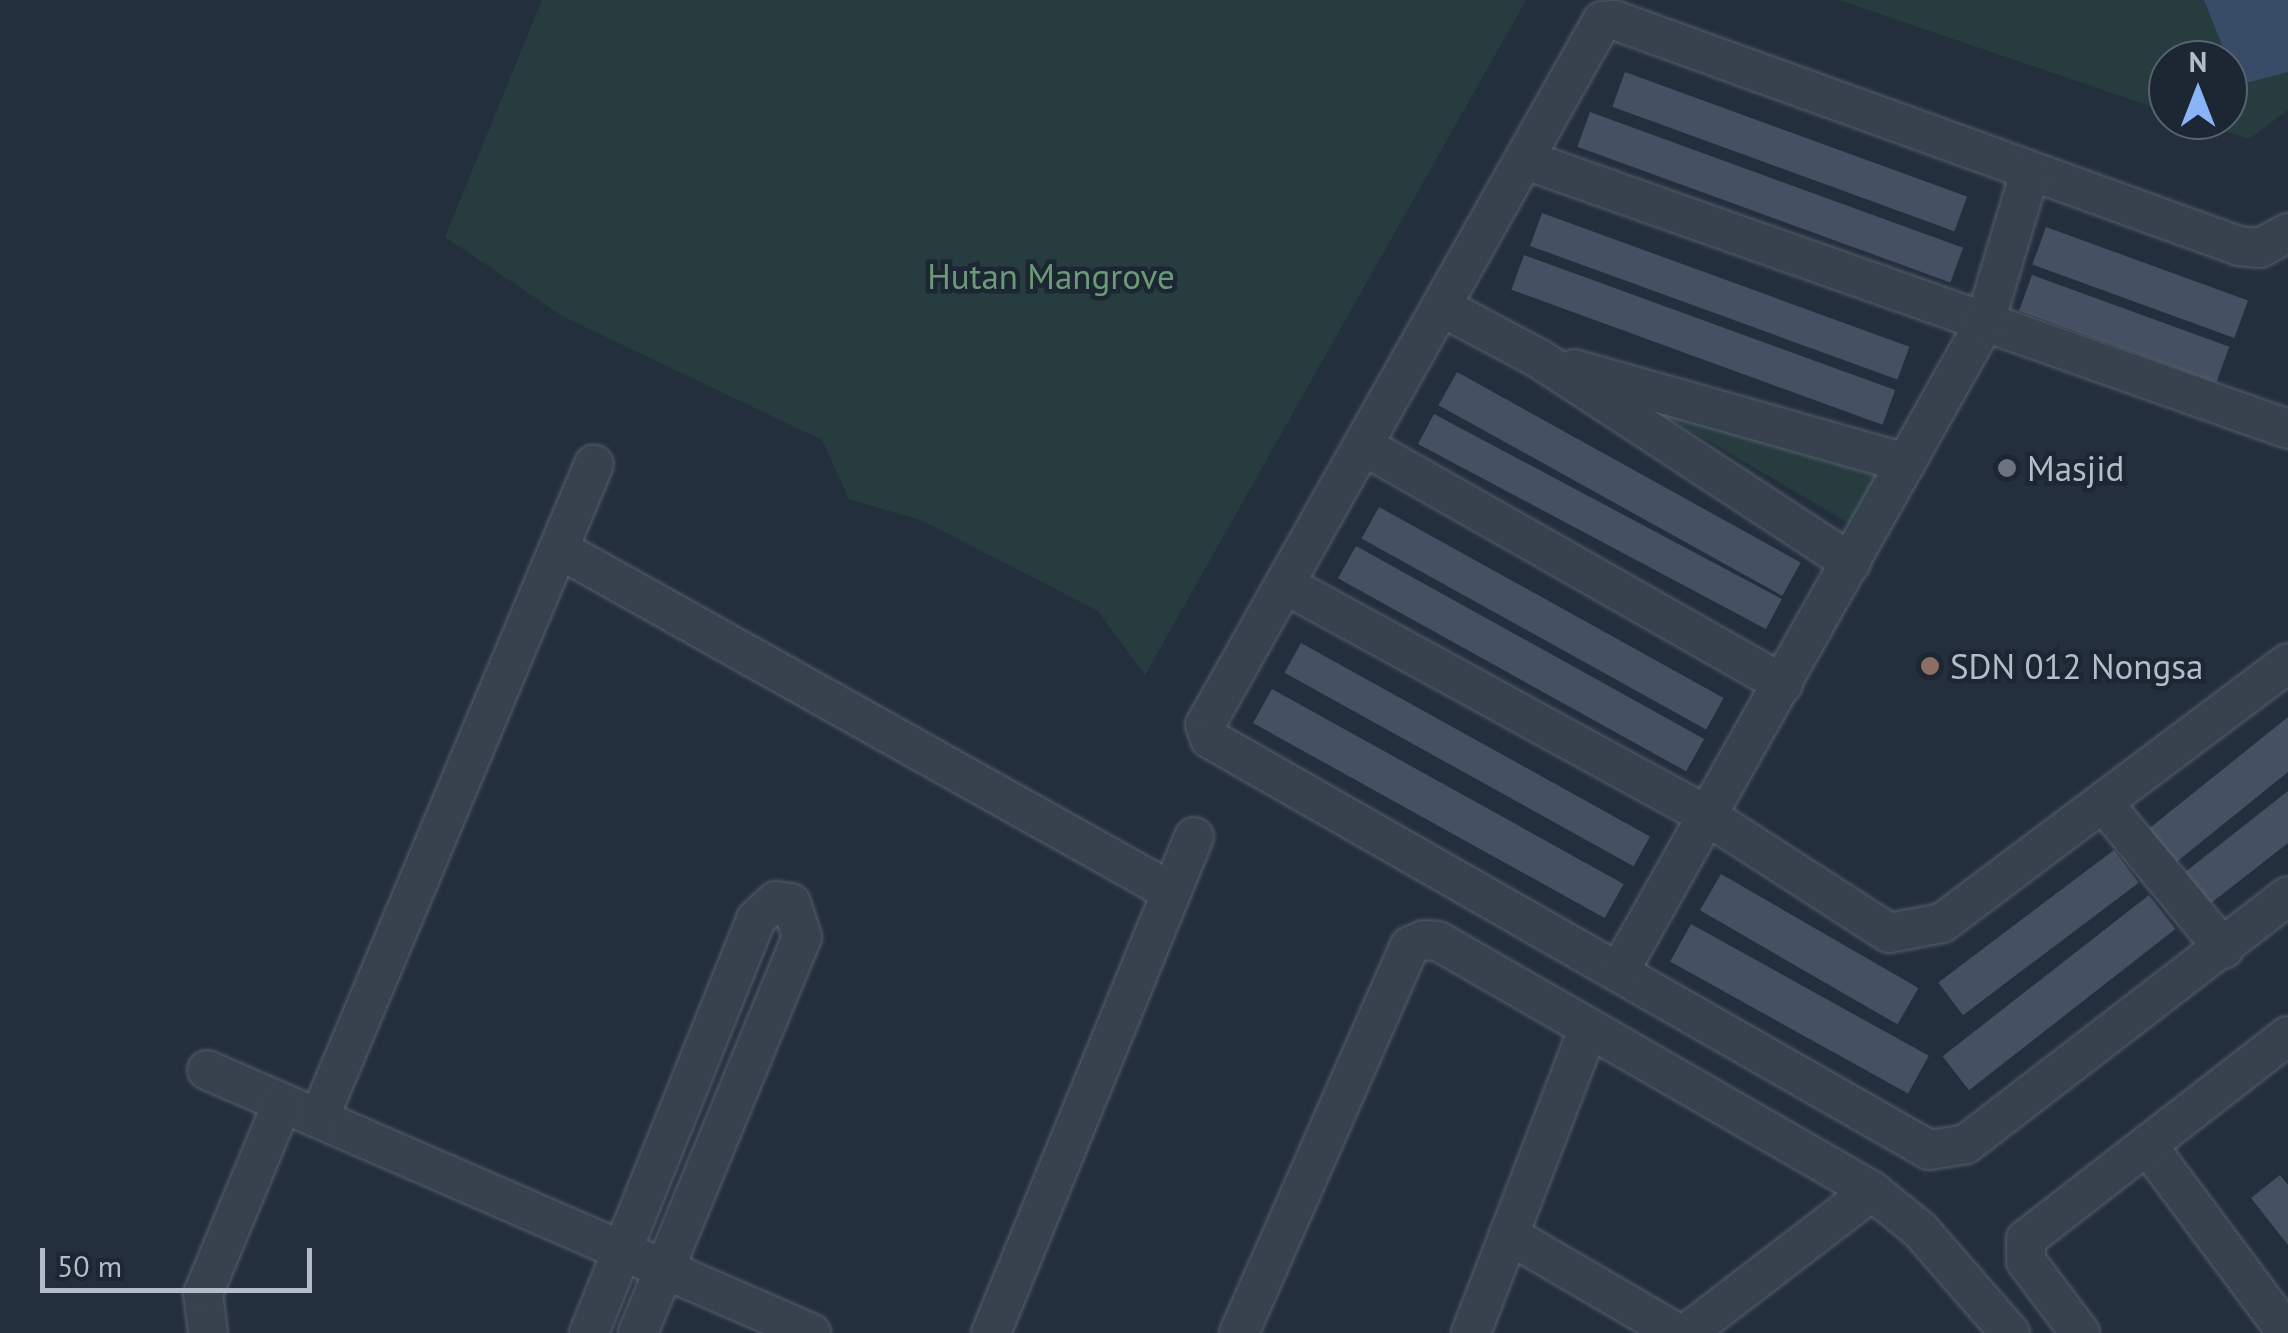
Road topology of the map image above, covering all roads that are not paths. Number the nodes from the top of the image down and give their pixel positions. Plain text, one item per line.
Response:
1 (1526, 160) junction
2 (2030, 172) junction
3 (2288, 232) edge
4 (1442, 307) junction
5 (1985, 322) junction
6 (1538, 358) junction
7 (2288, 429) edge
8 (1364, 446) junction
9 (1906, 463) junction
10 (594, 464) dead end
11 (559, 549) junction
12 (1851, 562) junction
13 (1286, 585) junction
14 (2288, 663) edge
15 (1783, 684) junction
16 (2104, 804) junction
17 (1708, 817) junction
18 (1194, 836) dead end
19 (1170, 891) junction
20 (2288, 896) edge
21 (2224, 948) junction
22 (1620, 970) junction
23 (1588, 1029) junction
24 (2286, 1042) edge
25 (207, 1070) dead end
26 (282, 1104) junction
27 (319, 1118) junction
28 (2147, 1145) junction
29 (1872, 1191) junction
30 (1509, 1235) junction
31 (623, 1249) junction
32 (665, 1268) junction
33 (208, 1333) edge
34 (589, 1333) edge
35 (638, 1333) edge
36 (811, 1333) edge
37 (990, 1333) edge
38 (1239, 1333) edge
39 (1472, 1333) edge
40 (1677, 1333) edge
41 (1687, 1333) edge
42 (2010, 1333) edge
43 (2080, 1333) edge
44 (2288, 1333) edge

1 - 2 street
1 - 4 street
1 - 5 street
2 - 3 street
2 - 5 street
4 - 6 street
4 - 8 street
5 - 7 street
5 - 9 street
6 - 9 street
6 - 12 street
8 - 13 street
8 - 15 street
9 - 12 street
10 - 11 street
11 - 19 street
11 - 27 street
12 - 15 street
13 - 17 street
13 - 22 street
14 - 16 street
15 - 17 street
16 - 17 street
16 - 21 street
17 - 22 street
18 - 19 street
19 - 37 street
20 - 21 street
21 - 22 street
23 - 29 street
23 - 30 street
23 - 38 street
24 - 28 street
25 - 26 street
26 - 27 street
26 - 33 street
27 - 31 street
28 - 43 street
28 - 44 street
29 - 41 street
29 - 42 street
30 - 39 street
30 - 40 street
31 - 32 street
31 - 32 street
31 - 34 street
32 - 35 street
32 - 36 street

